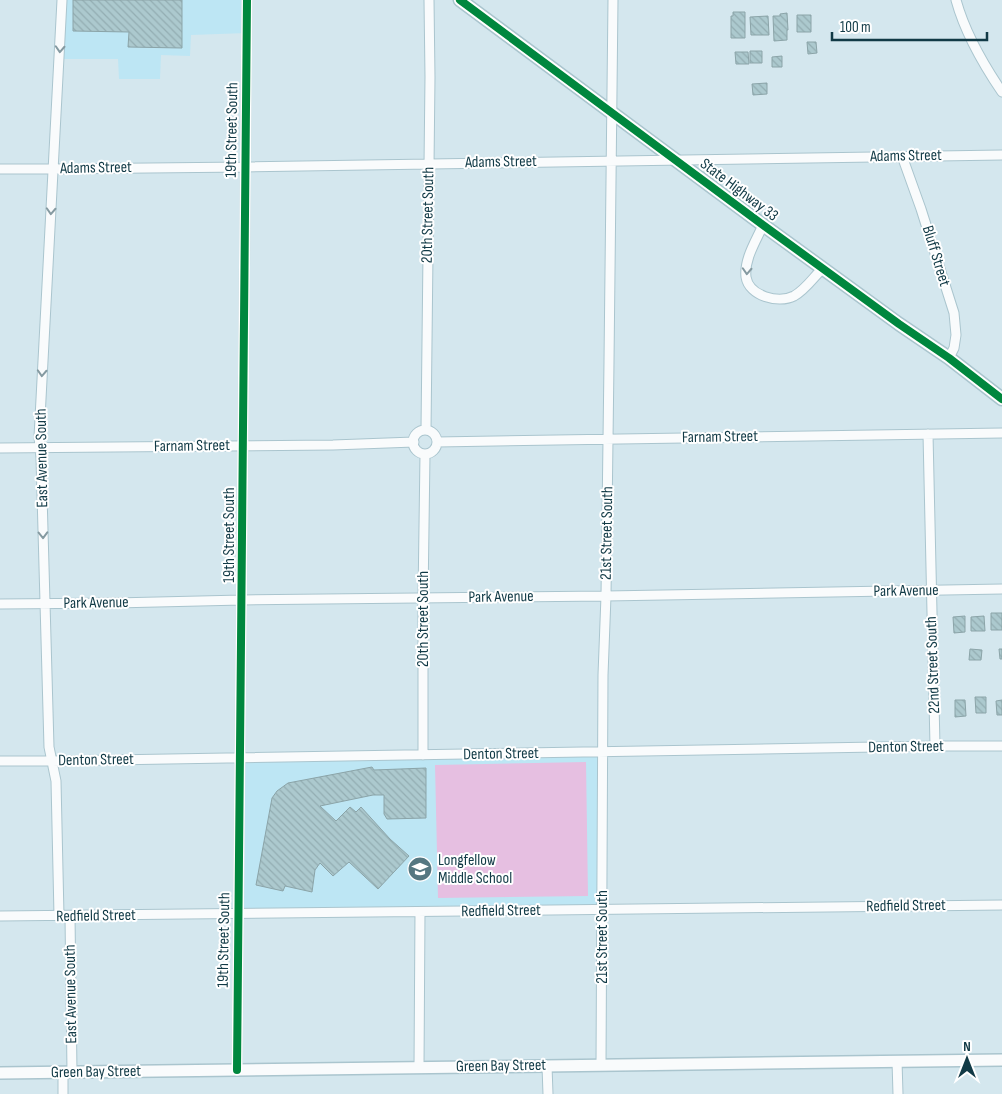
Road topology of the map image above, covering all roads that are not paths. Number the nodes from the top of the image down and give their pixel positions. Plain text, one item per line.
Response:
1 (62, 0) edge
2 (247, 0) edge
3 (429, 0) edge
4 (460, 0) edge
5 (613, 0) edge
6 (956, 0) edge
7 (1002, 92) edge
8 (611, 112) junction
9 (1002, 155) edge
10 (902, 156) junction
11 (677, 160) junction
12 (611, 161) junction
13 (428, 164) junction
14 (245, 167) junction
15 (0, 169) edge
16 (53, 169) junction
17 (763, 225) junction
18 (822, 268) junction
19 (949, 358) junction
20 (1002, 398) edge
21 (426, 430) junction
22 (1002, 433) edge
23 (928, 434) junction
24 (608, 439) junction
25 (414, 442) junction
26 (437, 442) junction
27 (244, 445) junction
28 (0, 448) edge
29 (40, 448) junction
30 (425, 454) junction
31 (1002, 589) edge
32 (931, 590) junction
33 (606, 596) junction
34 (423, 598) junction
35 (242, 600) junction
36 (0, 604) edge
37 (45, 604) junction
38 (935, 746) junction
39 (1002, 747) edge
40 (603, 752) junction
41 (423, 755) junction
42 (240, 758) junction
43 (0, 761) edge
44 (52, 761) junction
45 (1002, 904) edge
46 (602, 909) junction
47 (420, 912) junction
48 (238, 914) junction
49 (0, 916) edge
50 (59, 916) junction
51 (70, 916) junction
52 (1002, 1060) edge
53 (897, 1061) junction
54 (602, 1065) junction
55 (547, 1066) junction
56 (419, 1068) junction
57 (237, 1070) junction
58 (0, 1072) edge
59 (68, 1072) junction
60 (63, 1094) edge
61 (548, 1094) edge
62 (898, 1094) edge

1 -> 16 street, East Avenue South
2 - 14 street, 19th Street South
3 - 13 street, 20th Street South
4 - 8 main road, State Highway 33
5 - 8 street, 21st Street South
6 - 7 street
8 - 11 main road, State Highway 33
8 - 12 street, 21st Street South
9 - 10 street, Adams Street
10 - 11 street, Adams Street
10 - 19 street, Bluff Street
11 - 12 street, Adams Street
11 - 17 main road, State Highway 33
12 - 13 street, Adams Street
12 - 24 street, 21st Street South
13 - 14 street, Adams Street
13 - 21 street, 20th Street South
14 - 16 street, Adams Street
14 - 27 street, 19th Street South
15 - 16 street, Adams Street
16 -> 29 street, East Avenue South
17 - 18 main road, State Highway 33
17 -> 18 street
18 - 19 main road, State Highway 33
19 - 20 main road, State Highway 33
21 - 25 street
21 - 26 street
22 - 23 street, Farnam Street
23 - 24 street, Farnam Street
23 - 32 street, 22nd Street South
24 - 26 street, Farnam Street
24 - 33 street, 21st Street South
25 - 27 street, Farnam Street
25 - 30 street
26 - 30 street
27 - 29 street, Farnam Street
27 - 35 street, 19th Street South
28 - 29 street, Farnam Street
29 -> 37 street, East Avenue South
30 - 34 street, 20th Street South
31 - 32 street, Park Avenue
32 - 33 street, Park Avenue
32 - 38 street, 22nd Street South
33 - 34 street, Park Avenue
33 - 40 street, 21st Street South
34 - 35 street, Park Avenue
34 - 41 street, 20th Street South
35 - 37 street, Park Avenue
35 - 42 street, 19th Street South
36 - 37 street, Park Avenue
37 - 44 street, East Avenue South
38 - 39 street, Denton Street
38 - 40 street, Denton Street
40 - 41 street, Denton Street
40 - 46 street, 21st Street South
41 - 42 street, Denton Street
42 - 44 street, Denton Street
42 - 48 street, 19th Street South
43 - 44 street, Denton Street
44 - 50 street, East Avenue South
45 - 46 street, Redfield Street
46 - 47 street, Redfield Street
46 - 54 street, 21st Street South
47 - 48 street, Redfield Street
47 - 56 street
48 - 51 street, Redfield Street
48 - 57 street, 19th Street South
49 - 50 street, Redfield Street
50 - 51 street, Redfield Street
51 - 59 street, East Avenue South
52 - 53 street, Green Bay Street
53 - 54 street, Green Bay Street
53 - 62 street
54 - 55 street, Green Bay Street
55 - 56 street, Green Bay Street
55 - 61 street
56 - 57 street, Green Bay Street
57 - 59 street, Green Bay Street
58 - 59 street, Green Bay Street
59 - 60 street, East Avenue South

